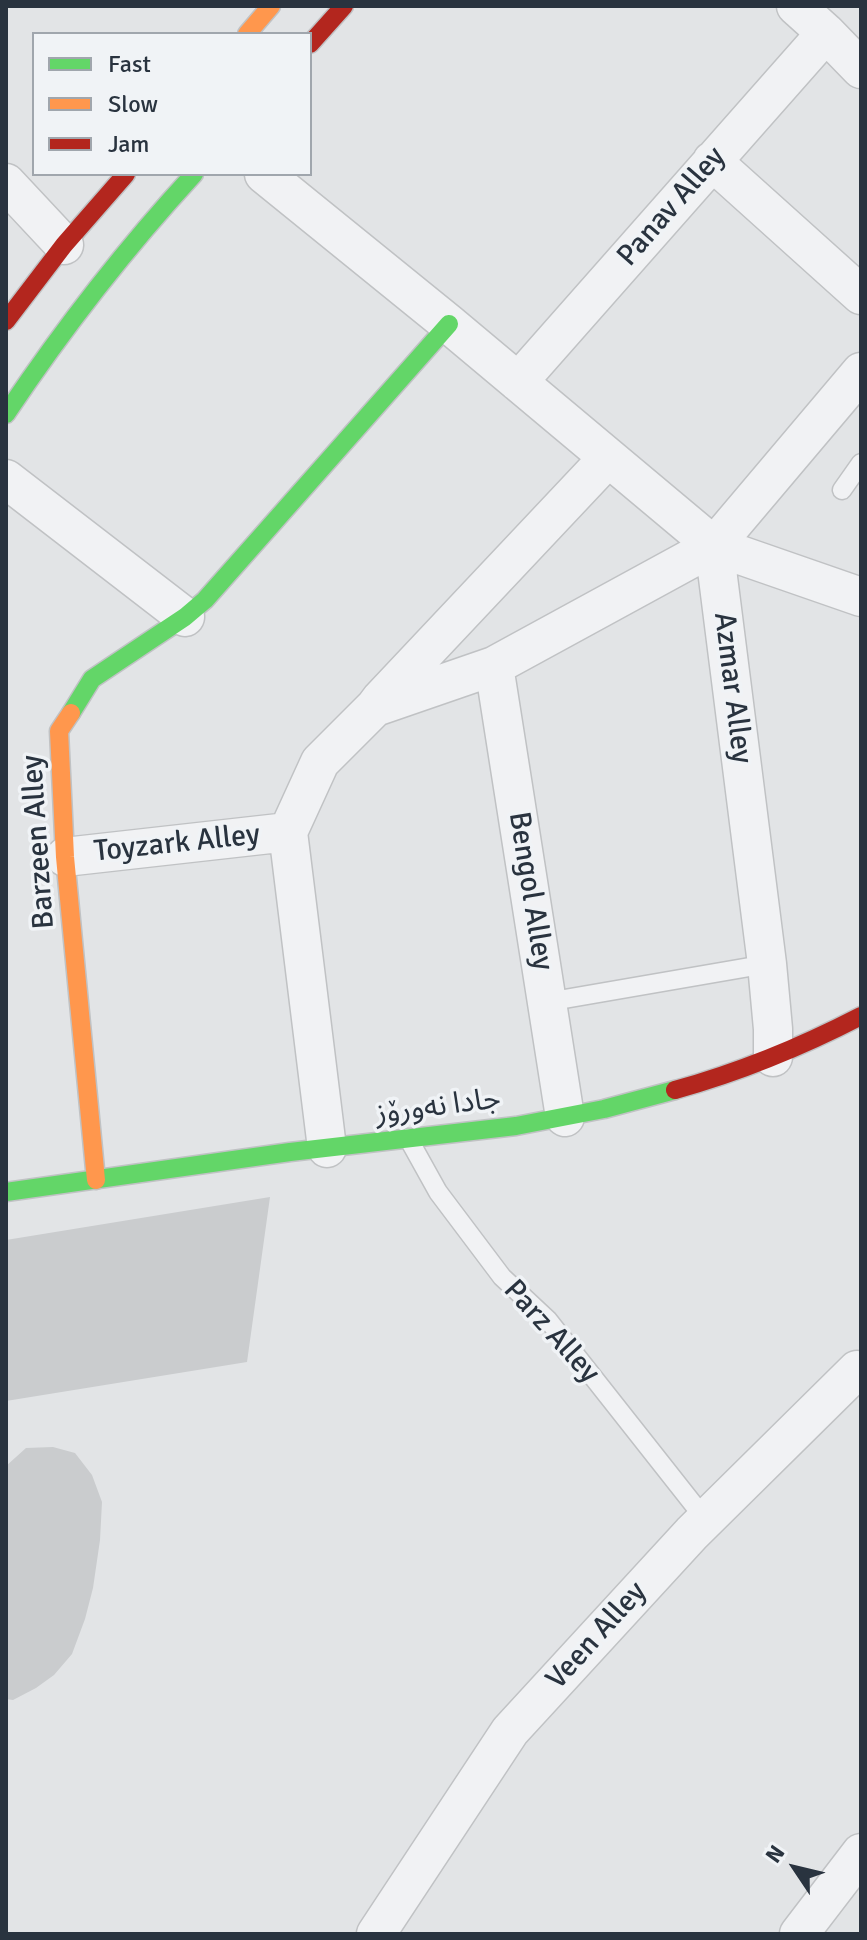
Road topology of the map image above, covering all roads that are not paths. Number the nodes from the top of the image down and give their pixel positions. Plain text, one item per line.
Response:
1 (271, 6) edge
2 (344, 6) edge
3 (796, 6) edge
4 (249, 32) edge
5 (826, 33) junction
6 (312, 42) edge
7 (861, 69) edge
8 (712, 161) junction
9 (124, 176) edge
10 (192, 176) edge
11 (266, 176) edge
12 (6, 183) edge
13 (64, 245) junction
14 (861, 295) edge
15 (6, 321) edge
16 (449, 324) junction
17 (861, 372) edge
18 (518, 382) junction
19 (6, 414) edge
20 (608, 458) junction
21 (861, 463) edge
22 (6, 479) edge
23 (842, 490) dead end
24 (714, 546) junction
25 (861, 597) edge
26 (185, 617) junction
27 (494, 666) junction
28 (375, 707) junction
29 (288, 832) junction
30 (65, 857) junction
31 (767, 964) junction
32 (547, 1002) junction
33 (861, 1016) edge
34 (840, 1045) dead end
35 (783, 1053) junction
36 (565, 1117) junction
37 (408, 1138) junction
38 (327, 1148) junction
39 (96, 1180) junction
40 (6, 1192) edge
41 (859, 1371) edge
42 (705, 1519) junction
43 (861, 1853) edge
44 (376, 1934) edge
45 (799, 1934) edge

1 - 4 street
2 - 6 street
3 - 5 street
5 - 7 street
5 - 8 street, Panav Alley
8 - 14 street
8 - 18 street, Panav Alley
9 - 13 street
10 - 19 street
11 - 16 street
12 - 13 street
13 - 15 street
16 - 18 street
16 - 26 street, Barzeen Alley
17 - 24 street
18 - 20 street
20 - 24 street
20 - 28 street
21 - 23 lane
22 - 26 street
24 - 25 street
24 - 27 street
24 - 31 street, Azmar Alley
26 - 30 street, Barzeen Alley
27 - 28 street
27 - 32 street, Bengol Alley
28 - 29 street
29 - 30 street, Toyzark Alley
29 - 38 street
30 - 39 street, Barzeen Alley
31 - 32 lane
31 - 35 street, Azmar Alley
32 - 36 street, Bengol Alley
33 - 35 street, جادا نەورۆز
34 - 35 street
35 - 36 street, جادا نەورۆز
36 - 37 street, جادا نەورۆز
37 - 38 street, جادا نەورۆز
37 - 42 lane, Parz Alley
38 - 39 street, جادا نەورۆز
39 - 40 street, جادا نەورۆز
41 - 42 street, Veen Alley
42 - 44 street, Veen Alley
43 - 45 street

